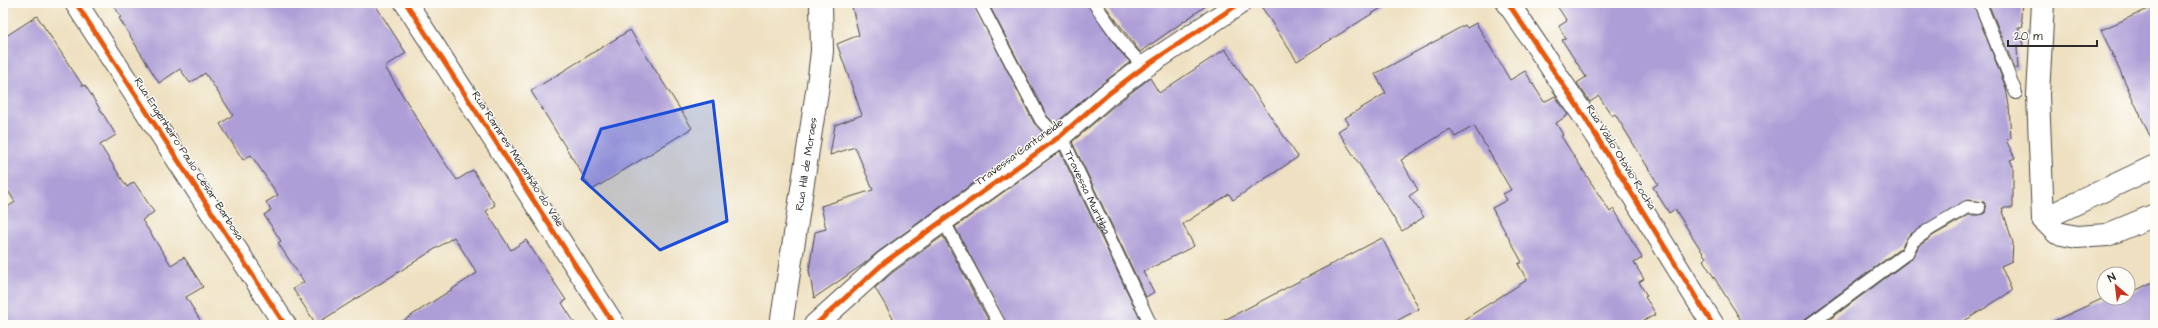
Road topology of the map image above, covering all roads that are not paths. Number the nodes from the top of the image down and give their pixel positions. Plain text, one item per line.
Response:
1 (76, 3) edge
2 (406, 3) edge
3 (821, 3) edge
4 (980, 3) edge
5 (1094, 3) edge
6 (1240, 3) edge
7 (1508, 3) edge
8 (1980, 3) edge
9 (2042, 3) edge
10 (1144, 67) junction
11 (2016, 93) dead end
12 (1059, 137) junction
13 (2155, 166) edge
14 (1979, 208) dead end
15 (2155, 215) edge
16 (2043, 219) junction
17 (943, 220) junction
18 (285, 325) edge
19 (614, 325) edge
20 (781, 325) edge
21 (815, 325) edge
22 (1000, 325) edge
23 (1151, 325) edge
24 (1713, 325) edge
25 (1809, 325) edge

1 - 18 street, Rua Engenheiro Paulo César Barbosa
2 - 19 street, Rua Ramires Maranhão do Vale
3 - 20 street, Rua Hill de Moraes
4 - 12 lane, Travessa Muritiba
5 - 10 lane
6 - 10 street, Travessa Cantoneide
7 - 24 street, Rua Valdo Otávio Rocha
8 - 11 lane
9 - 16 street
10 - 12 street, Travessa Cantoneide
12 - 17 street, Travessa Cantoneide
12 - 23 lane, Travessa Muritiba
13 - 16 street
14 - 25 lane
15 - 16 street
17 - 21 street, Travessa Cantoneide
17 - 22 lane

